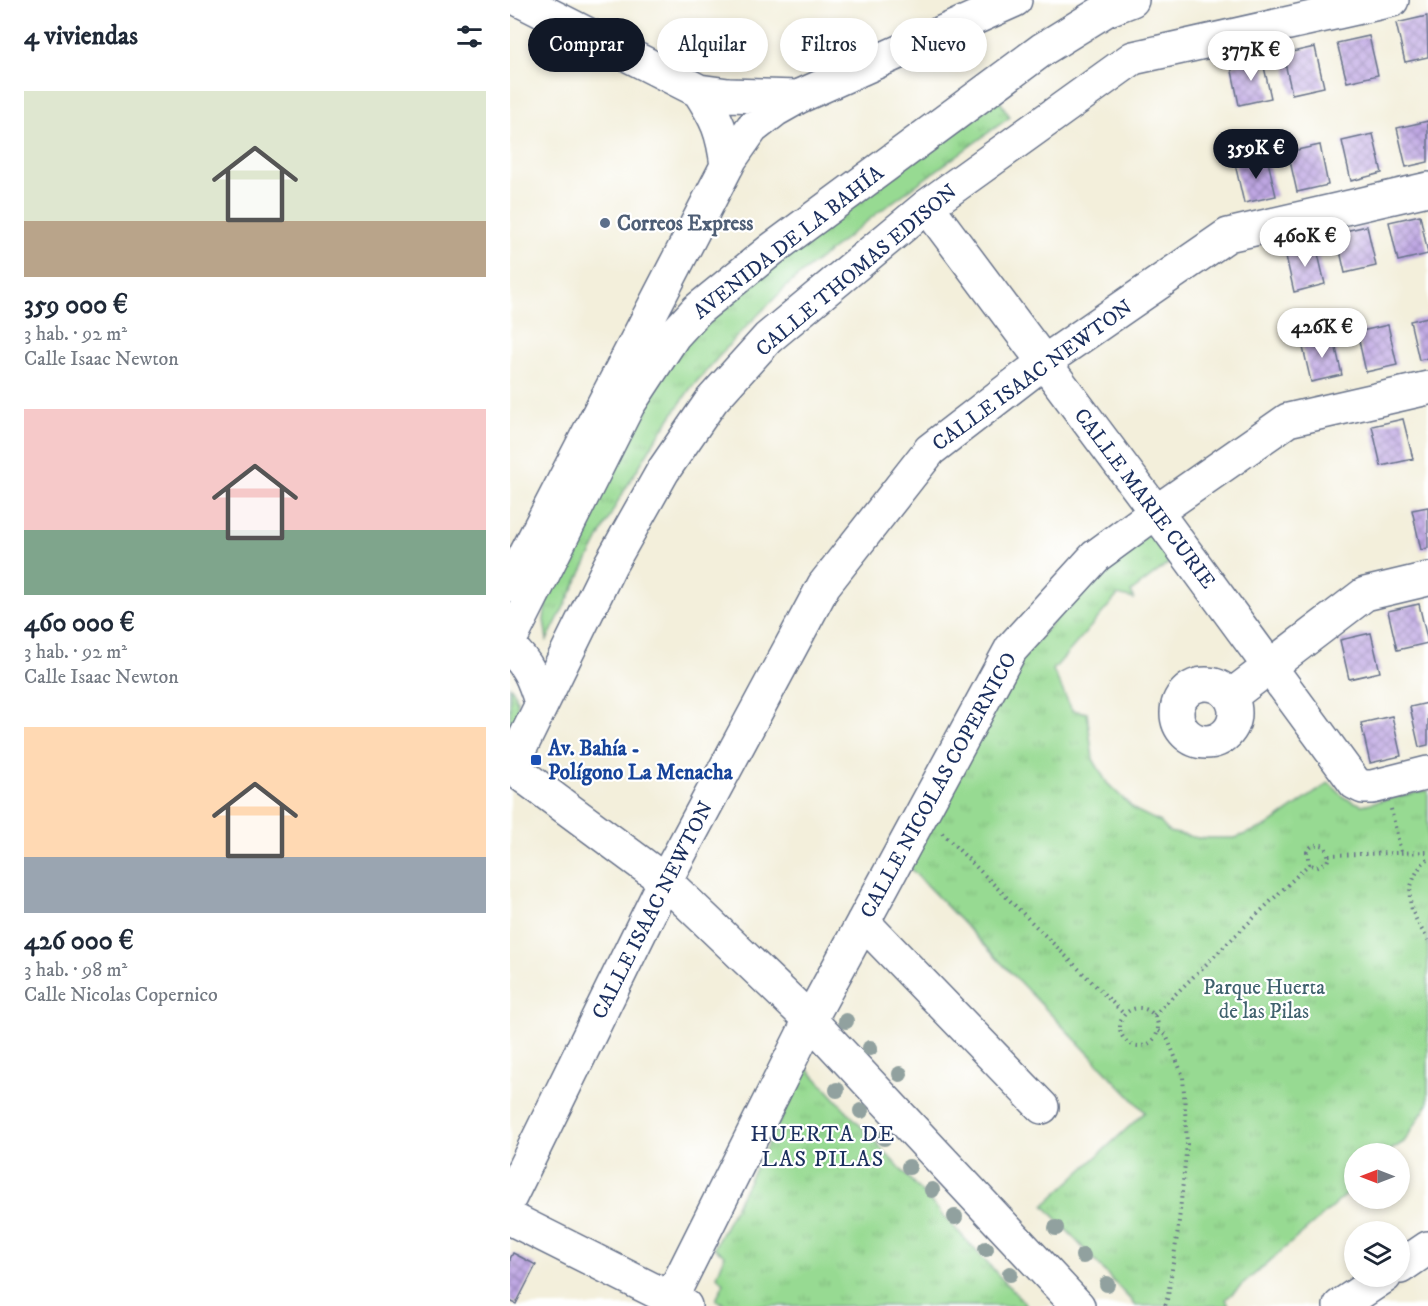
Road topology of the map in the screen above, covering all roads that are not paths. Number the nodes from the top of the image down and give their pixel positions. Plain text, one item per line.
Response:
1 (520, 0) edge
2 (1015, 0) edge
3 (1132, 0) edge
4 (1392, 0) edge
5 (699, 91) junction
6 (798, 97) junction
7 (727, 166) junction
8 (1428, 189) edge
9 (927, 206) junction
10 (1044, 362) junction
11 (1428, 388) edge
12 (1156, 512) junction
13 (1428, 579) edge
14 (510, 585) edge
15 (510, 640) edge
16 (510, 648) edge
17 (1270, 667) junction
18 (1231, 696) dead end
19 (541, 702) junction
20 (510, 768) edge
21 (1428, 773) edge
22 (664, 881) junction
23 (863, 922) junction
24 (810, 1020) junction
25 (1042, 1107) dead end
26 (510, 1197) edge
27 (510, 1218) edge
28 (1428, 1248) edge
29 (1410, 1260) edge
30 (1368, 1287) edge
31 (674, 1304) edge
32 (1078, 1306) edge
33 (1340, 1306) edge

1 - 5 street
2 - 6 street, AVENIDA DE LA BAHÍA
3 - 15 street, AVENIDA DE LA BAHÍA
4 - 9 street, CALLE THOMAS EDISON
5 - 6 street
5 - 7 street
6 - 7 street, AVENIDA DE LA BAHÍA
7 - 14 street, AVENIDA DE LA BAHÍA
8 - 10 street, CALLE ISAAC NEWTON
9 - 10 street, CALLE MARIE CURIE
9 - 19 street, CALLE THOMAS EDISON
10 - 12 street, CALLE MARIE CURIE
10 - 22 street, CALLE ISAAC NEWTON
11 - 12 street, CALLE NICOLAS COPERNICO
12 - 17 street, CALLE MARIE CURIE
12 - 23 street, CALLE NICOLAS COPERNICO
13 - 17 street
16 - 19 street
17 - 18 street
17 - 21 street, CALLE MARIE CURIE
19 - 20 street, CALLE THOMAS EDISON
20 - 22 street
22 - 24 street
22 - 26 street, CALLE ISAAC NEWTON
23 - 24 street, CALLE NICOLAS COPERNICO
23 - 25 street
24 - 31 street, CALLE NICOLAS COPERNICO
24 - 32 street
27 - 31 street
28 - 29 street
30 - 33 street

